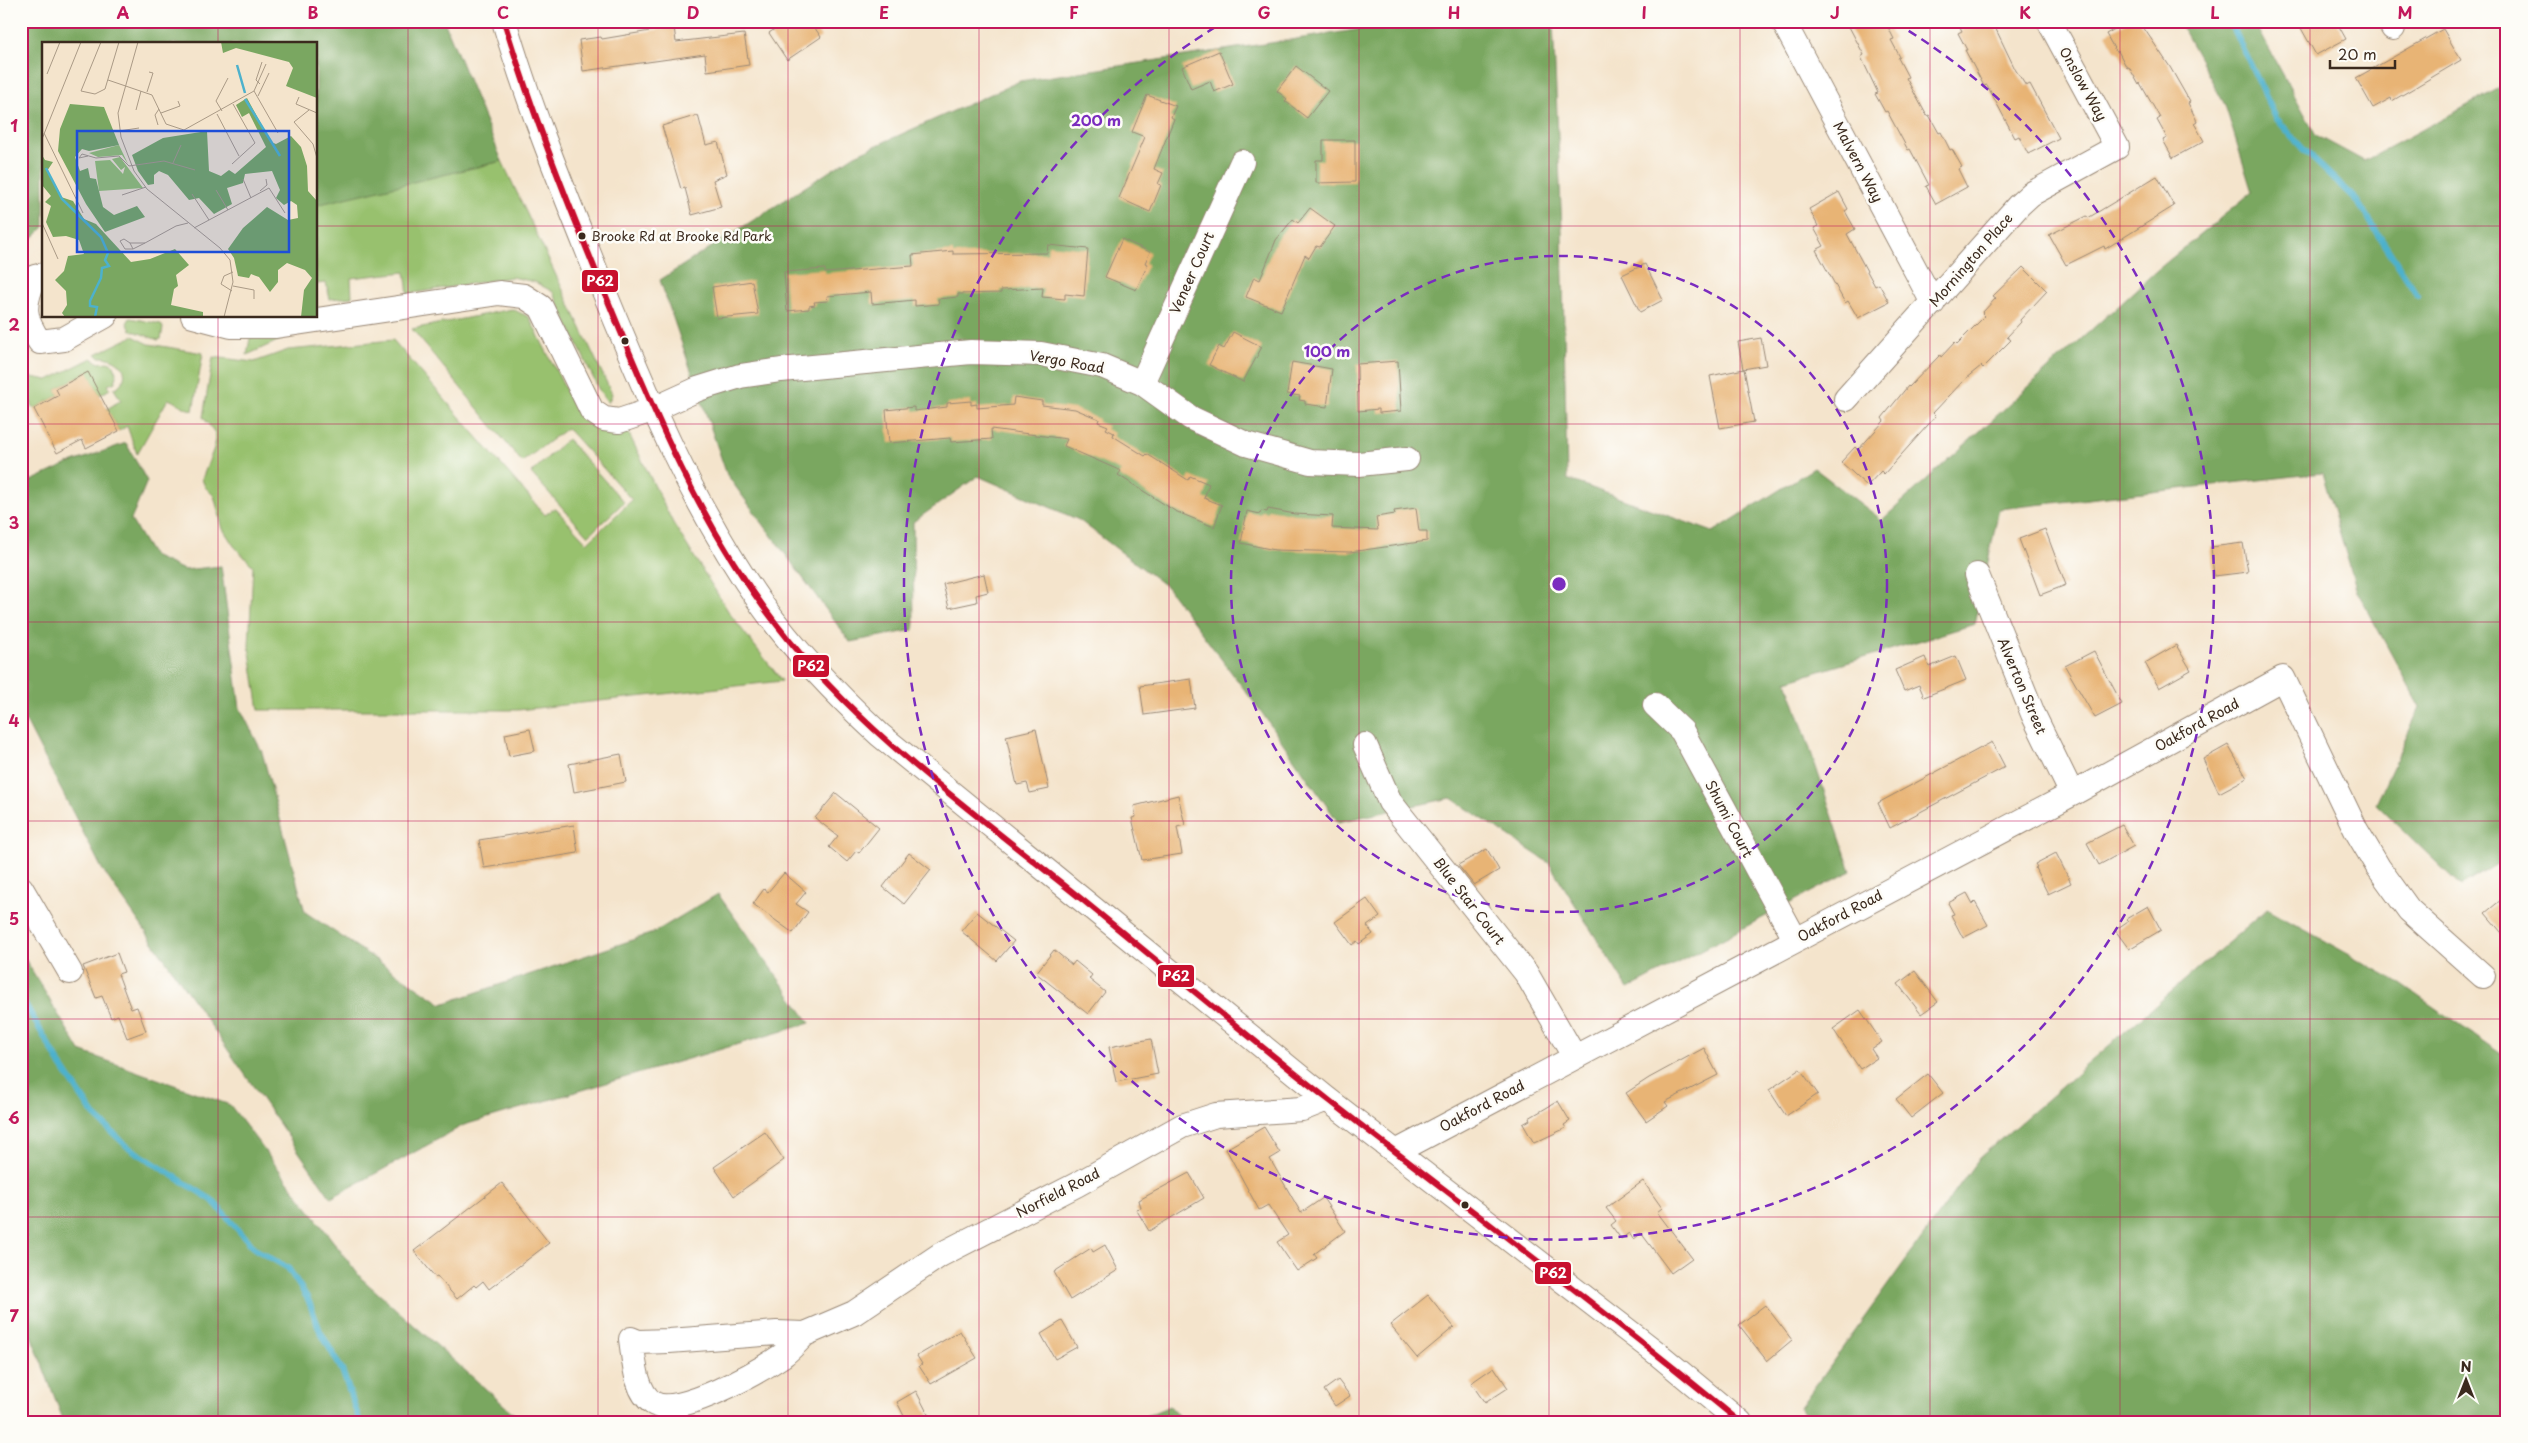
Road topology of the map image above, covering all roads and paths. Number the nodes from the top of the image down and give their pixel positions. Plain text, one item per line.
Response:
1 (504, 21) edge
2 (1783, 21) edge
3 (2048, 21) edge
4 (2117, 147) joint
5 (1242, 162) dead end
6 (42, 275) edge
7 (1933, 303) junction
8 (101, 318) edge
9 (201, 318) edge
10 (1142, 383) junction
11 (1846, 399) dead end
12 (652, 410) junction
13 (1407, 459) dead end
14 (1977, 575) dead end
15 (1655, 705) dead end
16 (1365, 745) dead end
17 (2072, 794) junction
18 (21, 888) edge
19 (1794, 940) junction
20 (70, 972) dead end
21 (2483, 976) dead end
22 (1574, 1056) junction
23 (1327, 1099) junction
24 (1396, 1152) junction
25 (805, 1334) junction
26 (1740, 1422) edge

1 - 12 street
2 - 7 street, Malvern Way
3 - 4 street, Onslow Way
4 - 7 street, Mornington Place
5 - 10 street, Veneer Court
6 - 8 street
7 - 11 street, Mornington Place
9 - 12 street, Vergo Road
10 - 12 street, Vergo Road
10 - 13 street, Vergo Road
12 - 23 street
14 - 17 street, Alverton Street
15 - 19 street, Shumi Court
16 - 22 street, Blue Star Court
17 - 19 street, Oakford Road
17 - 21 street, Oakford Road
18 - 20 street
19 - 22 street, Oakford Road
22 - 24 street, Oakford Road
23 - 24 street
23 - 25 street, Norfield Road
24 - 26 street
25 - 25 street, Norfield Road

